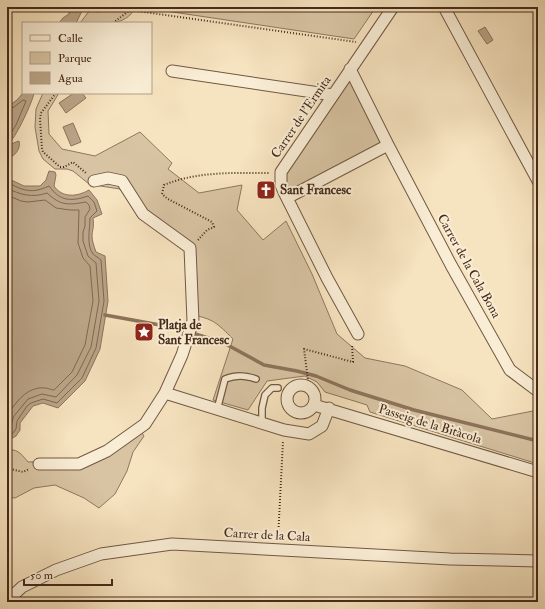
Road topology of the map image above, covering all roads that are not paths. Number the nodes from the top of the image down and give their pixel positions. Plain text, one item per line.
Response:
1 (393, 7) edge
2 (444, 7) edge
3 (350, 69) junction
4 (172, 71) dead end
5 (333, 95) junction
6 (388, 145) junction
7 (94, 181) road end
8 (538, 181) edge
9 (287, 198) junction
10 (355, 337) road end
11 (256, 379) dead end
12 (278, 388) dead end
13 (538, 391) edge
14 (165, 393) junction
15 (314, 405) junction
16 (329, 408) junction
17 (217, 410) junction
18 (262, 423) junction
19 (39, 464) road end
20 (538, 472) edge
21 (538, 561) edge
22 (7, 601) edge

1 - 3 street, Carrer de l'Ermita
2 - 8 street
3 - 5 street, Carrer de l'Ermita
3 - 6 street, Carrer de la Cala Bona
4 - 5 street
5 - 9 street, Carrer de l'Ermita
6 - 9 street
6 - 13 street, Carrer de la Cala Bona
7 - 14 street
9 - 10 street, Carrer de l'Ermita
11 - 17 lane
12 - 18 lane
14 - 17 street
14 - 19 street
15 - 15 street
15 - 16 street, Passeig de la Bitàcola
16 - 18 street
16 - 20 street, Passeig de la Bitàcola
17 - 18 street
21 - 22 street, Carrer de la Cala

